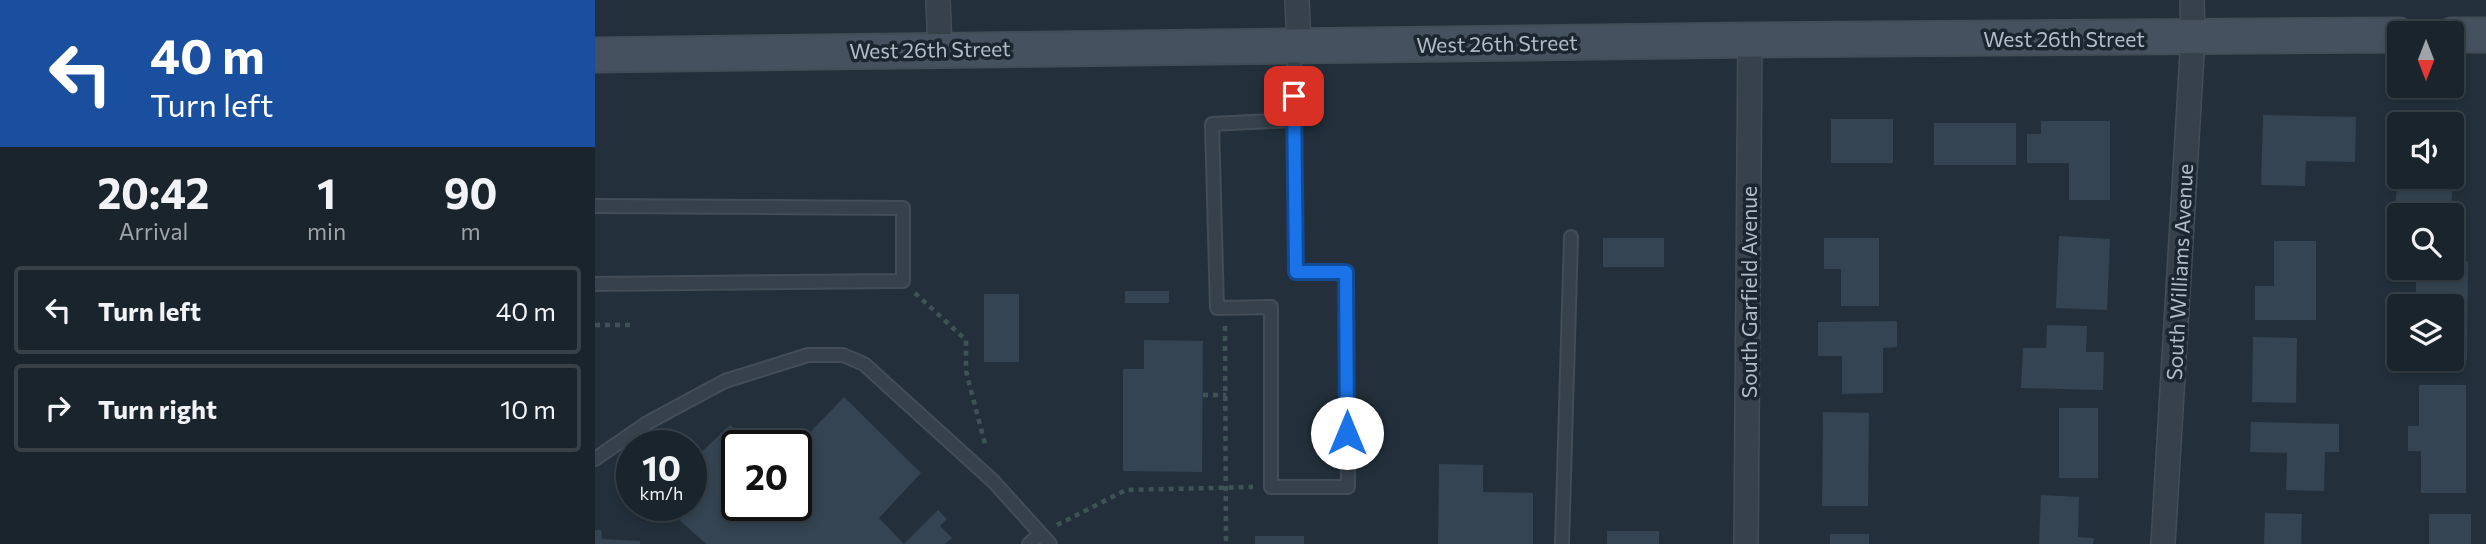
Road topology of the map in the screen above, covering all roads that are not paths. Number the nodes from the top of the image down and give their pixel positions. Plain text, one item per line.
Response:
1 (938, 0) edge
2 (1297, 0) edge
3 (2192, 0) edge
4 (2387, 35) edge
5 (2464, 35) edge
6 (2486, 35) edge
7 (2193, 37) junction
8 (1750, 40) junction
9 (1296, 46) junction
10 (940, 49) junction
11 (595, 55) edge
12 (1295, 120) junction
13 (595, 206) edge
14 (1571, 237) dead end
15 (595, 284) edge
16 (595, 459) edge
17 (1040, 534) junction
18 (1029, 544) edge
19 (1050, 544) edge
20 (1562, 544) edge
21 (1747, 544) edge
22 (2163, 544) edge

1 - 10 street
2 - 9 street
3 - 7 street, South Williams Avenue
4 - 7 main road, West 26th Street
5 - 6 main road
7 - 8 main road, West 26th Street
7 - 22 street, South Williams Avenue
8 - 9 main road, West 26th Street
8 - 21 street, South Garfield Avenue
9 - 10 main road, West 26th Street
9 - 12 lane
10 - 11 main road, West 26th Street
12 - 12 lane
13 - 15 lane
14 - 20 lane
16 - 17 lane
17 - 18 lane
17 - 19 lane

